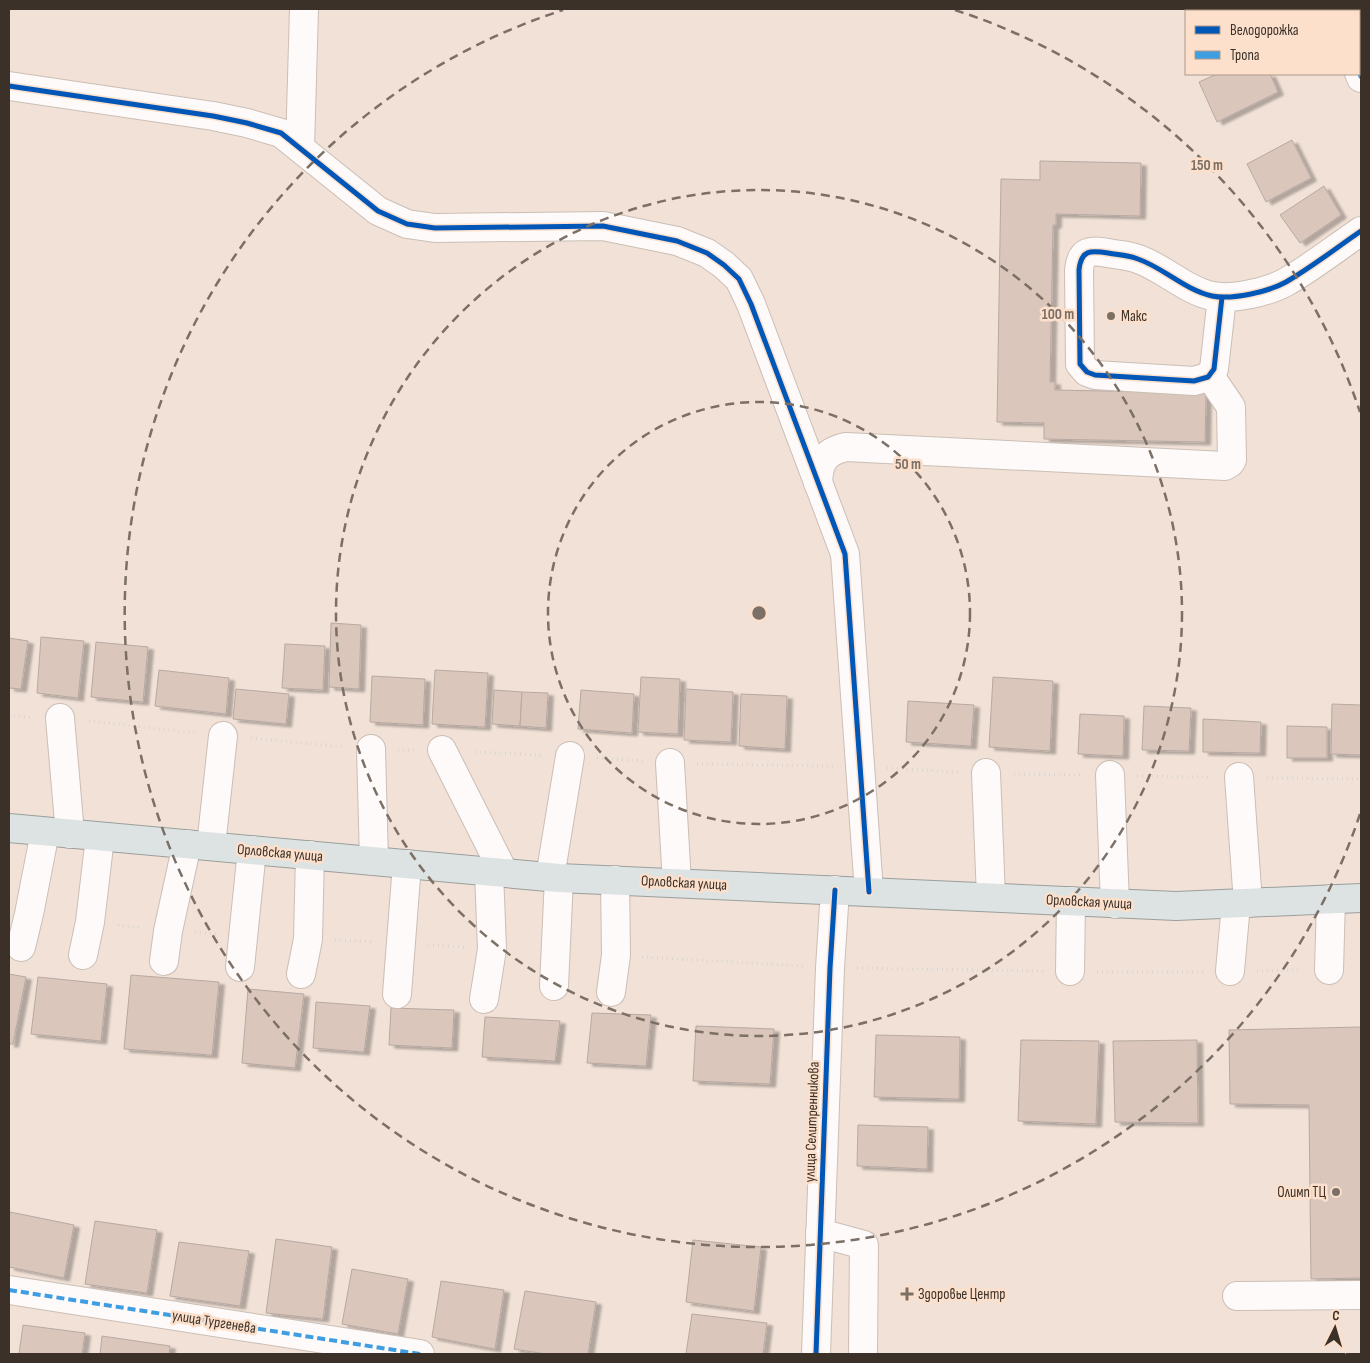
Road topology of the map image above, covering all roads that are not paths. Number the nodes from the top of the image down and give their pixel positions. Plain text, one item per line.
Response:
1 (304, 9) edge
2 (9, 86) edge
3 (300, 148) junction
4 (1361, 231) edge
5 (1222, 297) junction
6 (1210, 376) junction
7 (818, 483) junction
8 (60, 718) dead end
9 (223, 736) dead end
10 (371, 749) dead end
11 (442, 750) dead end
12 (570, 756) dead end
13 (670, 763) dead end
14 (986, 773) dead end
15 (1110, 775) dead end
16 (1239, 778) dead end
17 (9, 828) edge
18 (58, 833) junction
19 (100, 836) junction
20 (199, 845) junction
21 (252, 850) junction
22 (310, 855) junction
23 (374, 861) junction
24 (407, 864) junction
25 (496, 872) junction
26 (554, 877) junction
27 (615, 880) junction
28 (677, 883) junction
29 (835, 890) junction
30 (869, 892) junction
31 (991, 898) junction
32 (1361, 898) edge
33 (1331, 899) junction
34 (1071, 901) junction
35 (1242, 903) junction
36 (1115, 904) junction
37 (21, 947) dead end
38 (83, 955) dead end
39 (164, 961) dead end
40 (240, 967) dead end
41 (1329, 970) road end
42 (1230, 971) road end
43 (1070, 972) road end
44 (301, 974) dead end
45 (554, 986) dead end
46 (611, 992) dead end
47 (397, 994) dead end
48 (484, 999) dead end
49 (820, 1233) junction
50 (9, 1290) edge
51 (1361, 1295) edge
52 (1238, 1296) dead end
53 (420, 1354) edge
54 (816, 1354) edge
55 (863, 1354) edge

1 - 3 street
2 - 3 street
3 - 7 street
4 - 5 street
5 - 6 street
5 - 6 street
6 - 7 street
7 - 30 street
8 - 18 street
9 - 20 street
10 - 23 street
11 - 25 street
12 - 26 street
13 - 28 street
14 - 31 street
15 - 36 street
16 - 35 street
17 - 18 main road, Орловская улица
18 - 19 main road, Орловская улица
18 - 37 street
19 - 20 main road, Орловская улица
19 - 38 street
20 - 21 main road, Орловская улица
20 - 39 street
21 - 22 main road, Орловская улица
21 - 40 street
22 - 23 main road, Орловская улица
22 - 44 street
23 - 24 main road, Орловская улица
24 - 25 main road, Орловская улица
24 - 47 street
25 - 26 main road, Орловская улица
25 - 48 street
26 - 27 main road, Орловская улица
26 - 45 street
27 - 28 main road, Орловская улица
27 - 46 street
28 - 29 main road, Орловская улица
29 - 30 main road, Орловская улица
29 - 49 street, улица Селитренникова
30 - 31 main road, Орловская улица
31 - 34 main road, Орловская улица
32 - 33 main road, Орловская улица
33 - 35 main road, Орловская улица
33 - 41 street
34 - 36 main road, Орловская улица
34 - 43 street
35 - 36 main road, Орловская улица
35 - 42 street
49 - 54 street, улица Селитренникова
49 - 55 street
50 - 53 street, улица Тургенева
51 - 52 street

